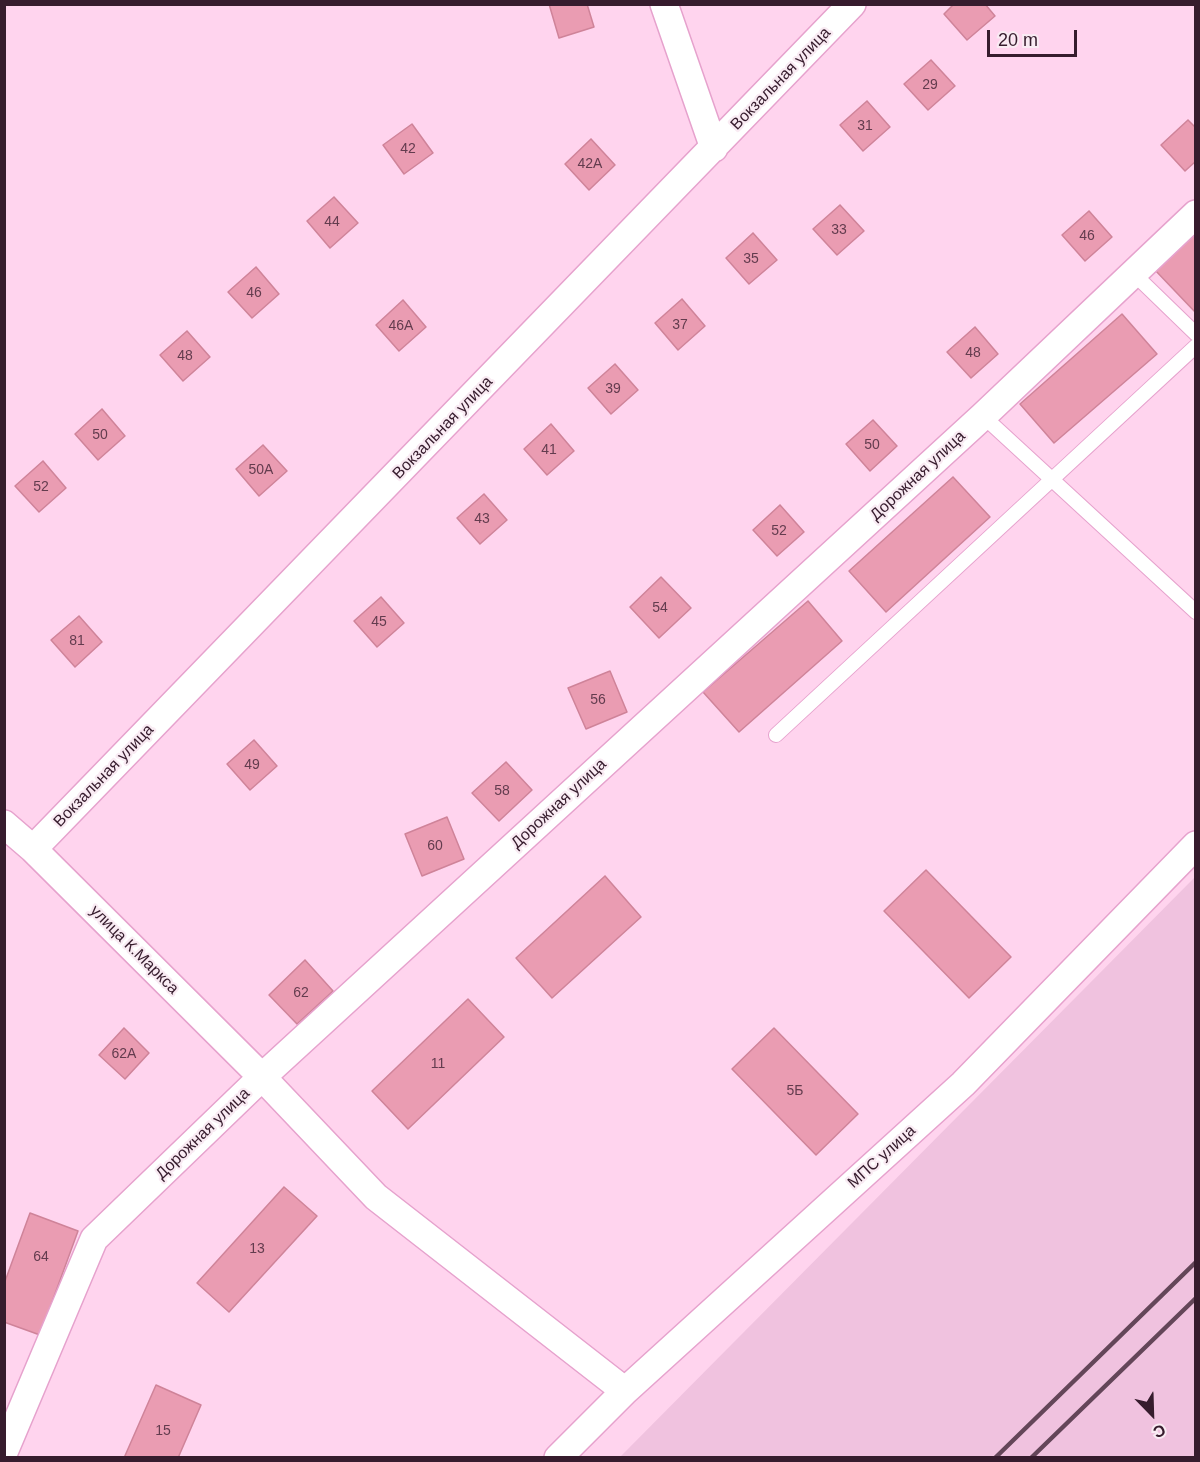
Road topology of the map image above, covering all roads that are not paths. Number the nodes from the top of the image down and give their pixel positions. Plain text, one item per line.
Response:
1 (664, 4) edge
2 (852, 4) edge
3 (714, 148) junction
4 (1196, 214) edge
5 (1133, 273) junction
6 (1196, 334) edge
7 (1196, 346) edge
8 (982, 416) junction
9 (1052, 480) junction
10 (1196, 612) edge
11 (776, 735) dead end
12 (4, 824) edge
13 (1196, 845) edge
14 (33, 849) junction
15 (262, 1077) junction
16 (625, 1390) junction
17 (4, 1452) edge
18 (558, 1458) edge

1 - 3 street
2 - 3 street, Вокзальная улица
3 - 14 street, Вокзальная улица
4 - 5 street, Дорожная улица
5 - 6 lane
5 - 8 street, Дорожная улица
7 - 9 lane
8 - 9 lane
8 - 15 street, Дорожная улица
9 - 10 lane
9 - 11 lane
12 - 14 street, улица К.Маркса
13 - 16 street, МПС улица
14 - 15 street, улица К.Маркса
15 - 16 street, улица К.Маркса
15 - 17 street, Дорожная улица
16 - 18 street, МПС улица

